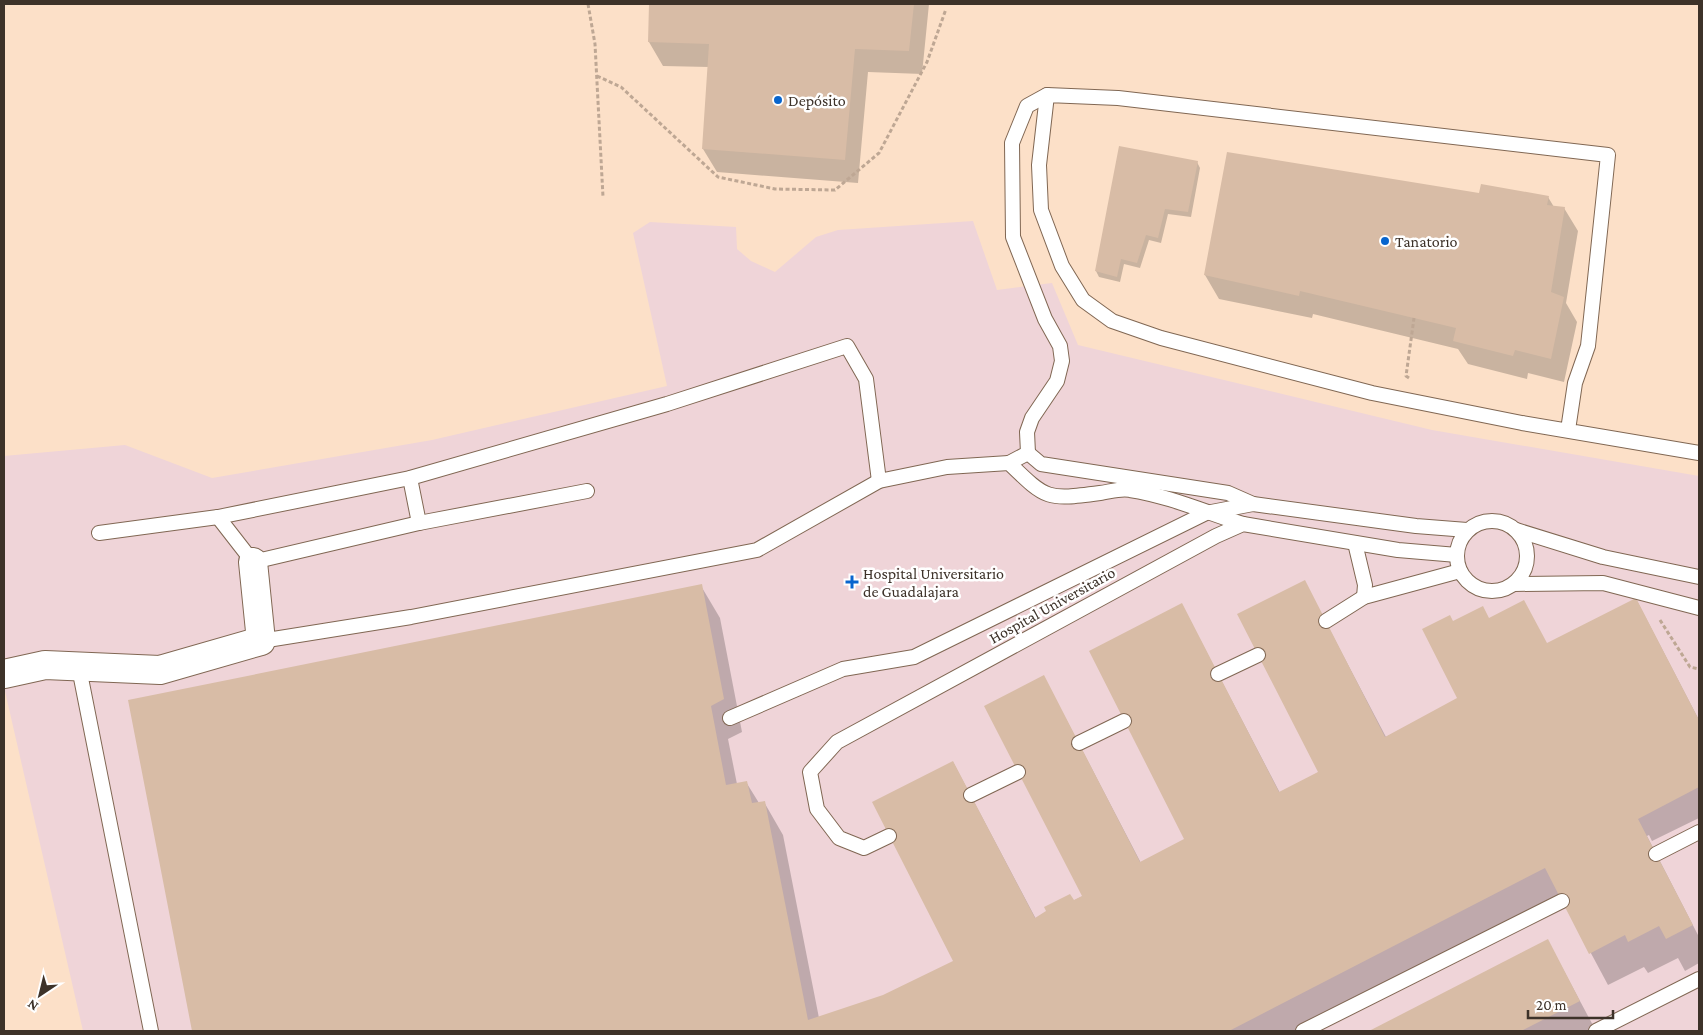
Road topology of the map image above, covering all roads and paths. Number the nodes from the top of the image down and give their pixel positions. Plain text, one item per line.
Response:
1 (588, 4) edge
2 (946, 9) dead end
3 (597, 76) junction
4 (1047, 95) junction
5 (603, 198) dead end
6 (1568, 430) junction
7 (1028, 453) junction
8 (1699, 453) edge
9 (1009, 463) junction
10 (410, 478) junction
11 (879, 481) junction
12 (587, 491) dead end
13 (1253, 504) junction
14 (1206, 513) junction
15 (218, 517) junction
16 (419, 523) junction
17 (1243, 524) junction
18 (1467, 530) junction
19 (1516, 530) junction
20 (99, 533) dead end
21 (1355, 543) junction
22 (1457, 555) junction
23 (253, 562) junction
24 (1460, 571) junction
25 (1699, 577) edge
26 (1514, 584) junction
27 (1364, 596) junction
28 (1669, 600) junction
29 (1699, 608) edge
30 (1326, 622) dead end
31 (261, 641) junction
32 (1258, 655) dead end
33 (79, 668) junction
34 (1699, 669) edge
35 (4, 674) edge
36 (1218, 674) dead end
37 (730, 718) dead end
38 (1124, 720) dead end
39 (1079, 743) dead end
40 (1018, 772) dead end
41 (971, 795) dead end
42 (1699, 832) edge
43 (889, 836) dead end
44 (1656, 854) dead end
45 (1562, 901) dead end
46 (1699, 979) edge
47 (151, 1031) edge
48 (1303, 1031) edge
49 (1596, 1031) edge

1 - 3 path
2 - 3 path
3 - 5 path
4 - 6 lane
4 - 6 lane
4 - 7 lane
6 - 8 lane
7 - 9 lane
7 - 13 lane
9 - 11 lane
9 - 14 lane
10 - 11 lane
10 - 15 lane
10 - 16 lane
11 - 31 lane
12 - 16 lane
13 - 14 lane
13 - 18 lane
14 - 17 lane
14 - 37 lane
15 - 20 lane
15 - 23 lane
16 - 23 lane
17 - 21 lane
17 - 43 lane, Hospital Universitario
18 - 19 lane
18 - 22 lane
19 - 25 lane
19 - 26 lane
21 - 22 lane
21 - 27 lane
22 - 24 lane
23 - 31 street
24 - 26 lane
24 - 27 lane
26 - 28 lane
27 - 30 lane
28 - 29 lane
28 - 34 path
31 - 33 street
32 - 36 lane
33 - 35 street
33 - 47 lane
38 - 39 lane
40 - 41 lane
42 - 44 lane
45 - 48 lane
46 - 49 lane

